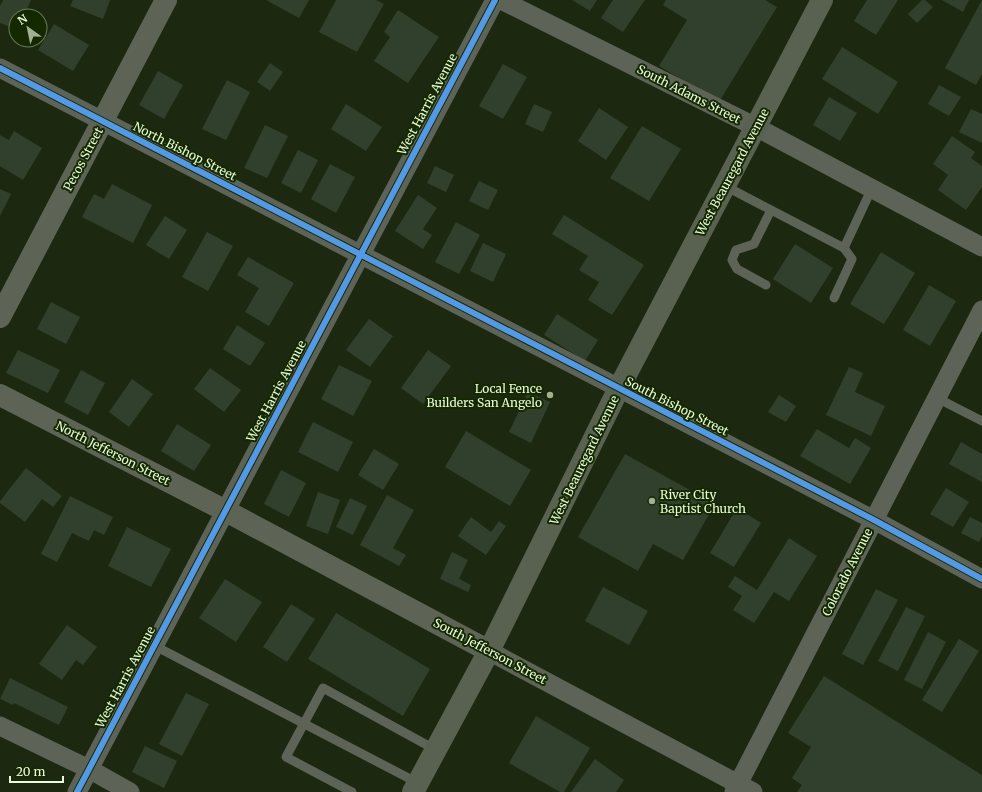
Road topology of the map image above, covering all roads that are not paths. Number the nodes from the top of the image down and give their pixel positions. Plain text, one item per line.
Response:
1 (166, 0) edge
2 (495, 0) edge
3 (501, 0) edge
4 (822, 0) edge
5 (0, 68) edge
6 (103, 121) junction
7 (756, 127) junction
8 (725, 186) junction
9 (872, 188) junction
10 (771, 210) junction
11 (982, 247) edge
12 (844, 248) junction
13 (360, 254) junction
14 (766, 285) dead end
15 (834, 298) dead end
16 (982, 310) edge
17 (0, 318) edge
18 (619, 388) junction
19 (0, 395) edge
20 (937, 398) junction
21 (982, 421) edge
22 (226, 511) junction
23 (874, 520) junction
24 (982, 579) edge
25 (154, 646) junction
26 (489, 650) junction
27 (304, 723) junction
28 (0, 726) edge
29 (436, 750) junction
30 (89, 769) junction
31 (416, 787) edge
32 (742, 790) edge
33 (77, 792) edge
34 (130, 792) edge
35 (352, 792) edge

1 - 6 street, Pecos Street
2 - 13 street, West Harris Avenue
3 - 7 street, South Adams Street
4 - 7 main road, West Beauregard Avenue
5 - 6 street, North Bishop Street
6 - 13 street, North Bishop Street
6 - 17 street, Pecos Street
7 - 8 main road, West Beauregard Avenue
7 - 9 street, South Adams Street
8 - 10 lane
8 - 18 main road, West Beauregard Avenue
9 - 11 street, South Adams Street
9 - 12 lane
10 - 12 lane
10 - 14 lane
12 - 15 lane
13 - 18 street, South Bishop Street
13 - 22 street, West Harris Avenue
16 - 20 street, Colorado Avenue
18 - 23 street, South Bishop Street
18 - 26 main road, West Beauregard Avenue
19 - 22 street, North Jefferson Street
20 - 21 lane
20 - 23 street, Colorado Avenue
22 - 25 street, West Harris Avenue
22 - 26 street, South Jefferson Street
23 - 24 street, South Bishop Street
23 - 32 street, Colorado Avenue
25 - 27 lane
25 - 30 street, West Harris Avenue
26 - 29 main road, West Beauregard Avenue
26 - 32 street, South Jefferson Street
27 - 29 lane
27 - 31 lane
27 - 35 lane
28 - 30 street
29 - 31 main road, West Beauregard Avenue
30 - 33 street, West Harris Avenue
30 - 34 street

